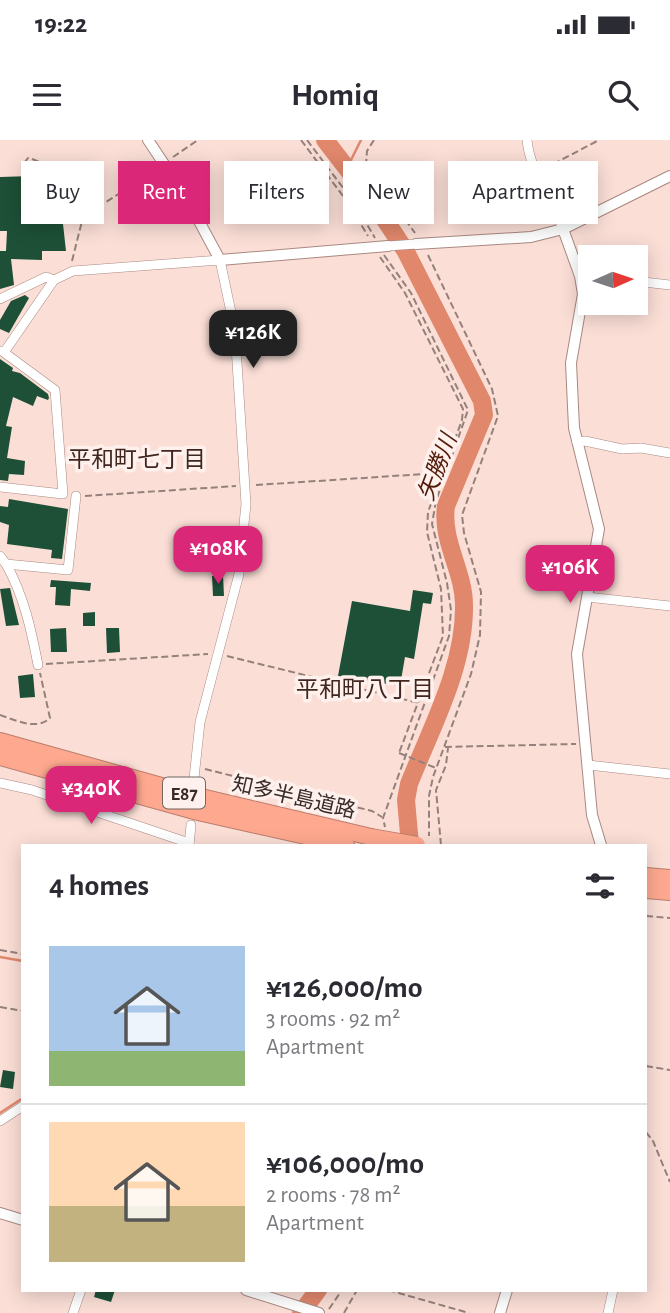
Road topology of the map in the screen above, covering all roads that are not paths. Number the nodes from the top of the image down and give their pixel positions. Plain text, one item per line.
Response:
1 (148, 140) edge
2 (527, 140) edge
3 (670, 176) edge
4 (563, 229) junction
5 (419, 244) joint
6 (381, 246) joint
7 (220, 260) junction
8 (578, 261) edge
9 (54, 279) junction
10 (648, 282) edge
11 (670, 285) edge
12 (0, 299) edge
13 (580, 315) edge
14 (3, 351) edge
15 (577, 442) junction
16 (670, 453) edge
17 (0, 488) edge
18 (75, 496) road end
19 (3, 560) edge
20 (587, 597) junction
21 (670, 606) edge
22 (38, 665) road end
23 (0, 741) edge
24 (0, 757) edge
25 (24, 764) junction
26 (588, 765) junction
27 (0, 766) edge
28 (670, 774) edge
29 (194, 778) dead end
30 (0, 783) edge
31 (191, 825) dead end
32 (423, 841) edge
33 (189, 844) edge
34 (342, 844) edge
35 (601, 844) edge
36 (647, 876) edge
37 (670, 878) edge
38 (647, 890) edge
39 (670, 892) edge
40 (21, 1107) edge
41 (0, 1121) edge
42 (0, 1213) edge
43 (21, 1219) edge
44 (80, 1292) edge
45 (252, 1292) edge
46 (506, 1292) edge
47 (613, 1292) edge
48 (73, 1313) edge
49 (319, 1313) edge
50 (500, 1313) edge
51 (608, 1313) edge

1 - 7 street
2 - 4 street
3 - 4 street
4 - 5 street
4 - 8 street
5 - 6 street
6 - 7 street
7 - 9 street
7 - 29 street
9 - 12 street
9 - 14 street
10 - 11 street
13 - 15 street
14 - 17 street
15 - 16 street
15 - 20 street
18 - 19 street
19 - 22 street
20 - 21 street
20 - 26 street
23 - 32 highway, 知多半島道路 / E87, bridge
24 - 25 highway, 知多半島道路 / E87
25 - 27 highway
25 - 34 highway, 知多半島道路 / E87
26 - 28 street
26 - 35 street
30 - 33 street
31 - 33 street
36 - 37 highway
38 - 39 highway
40 - 41 street
42 - 43 street
44 - 48 street
45 - 49 street
46 - 50 street
47 - 51 street

